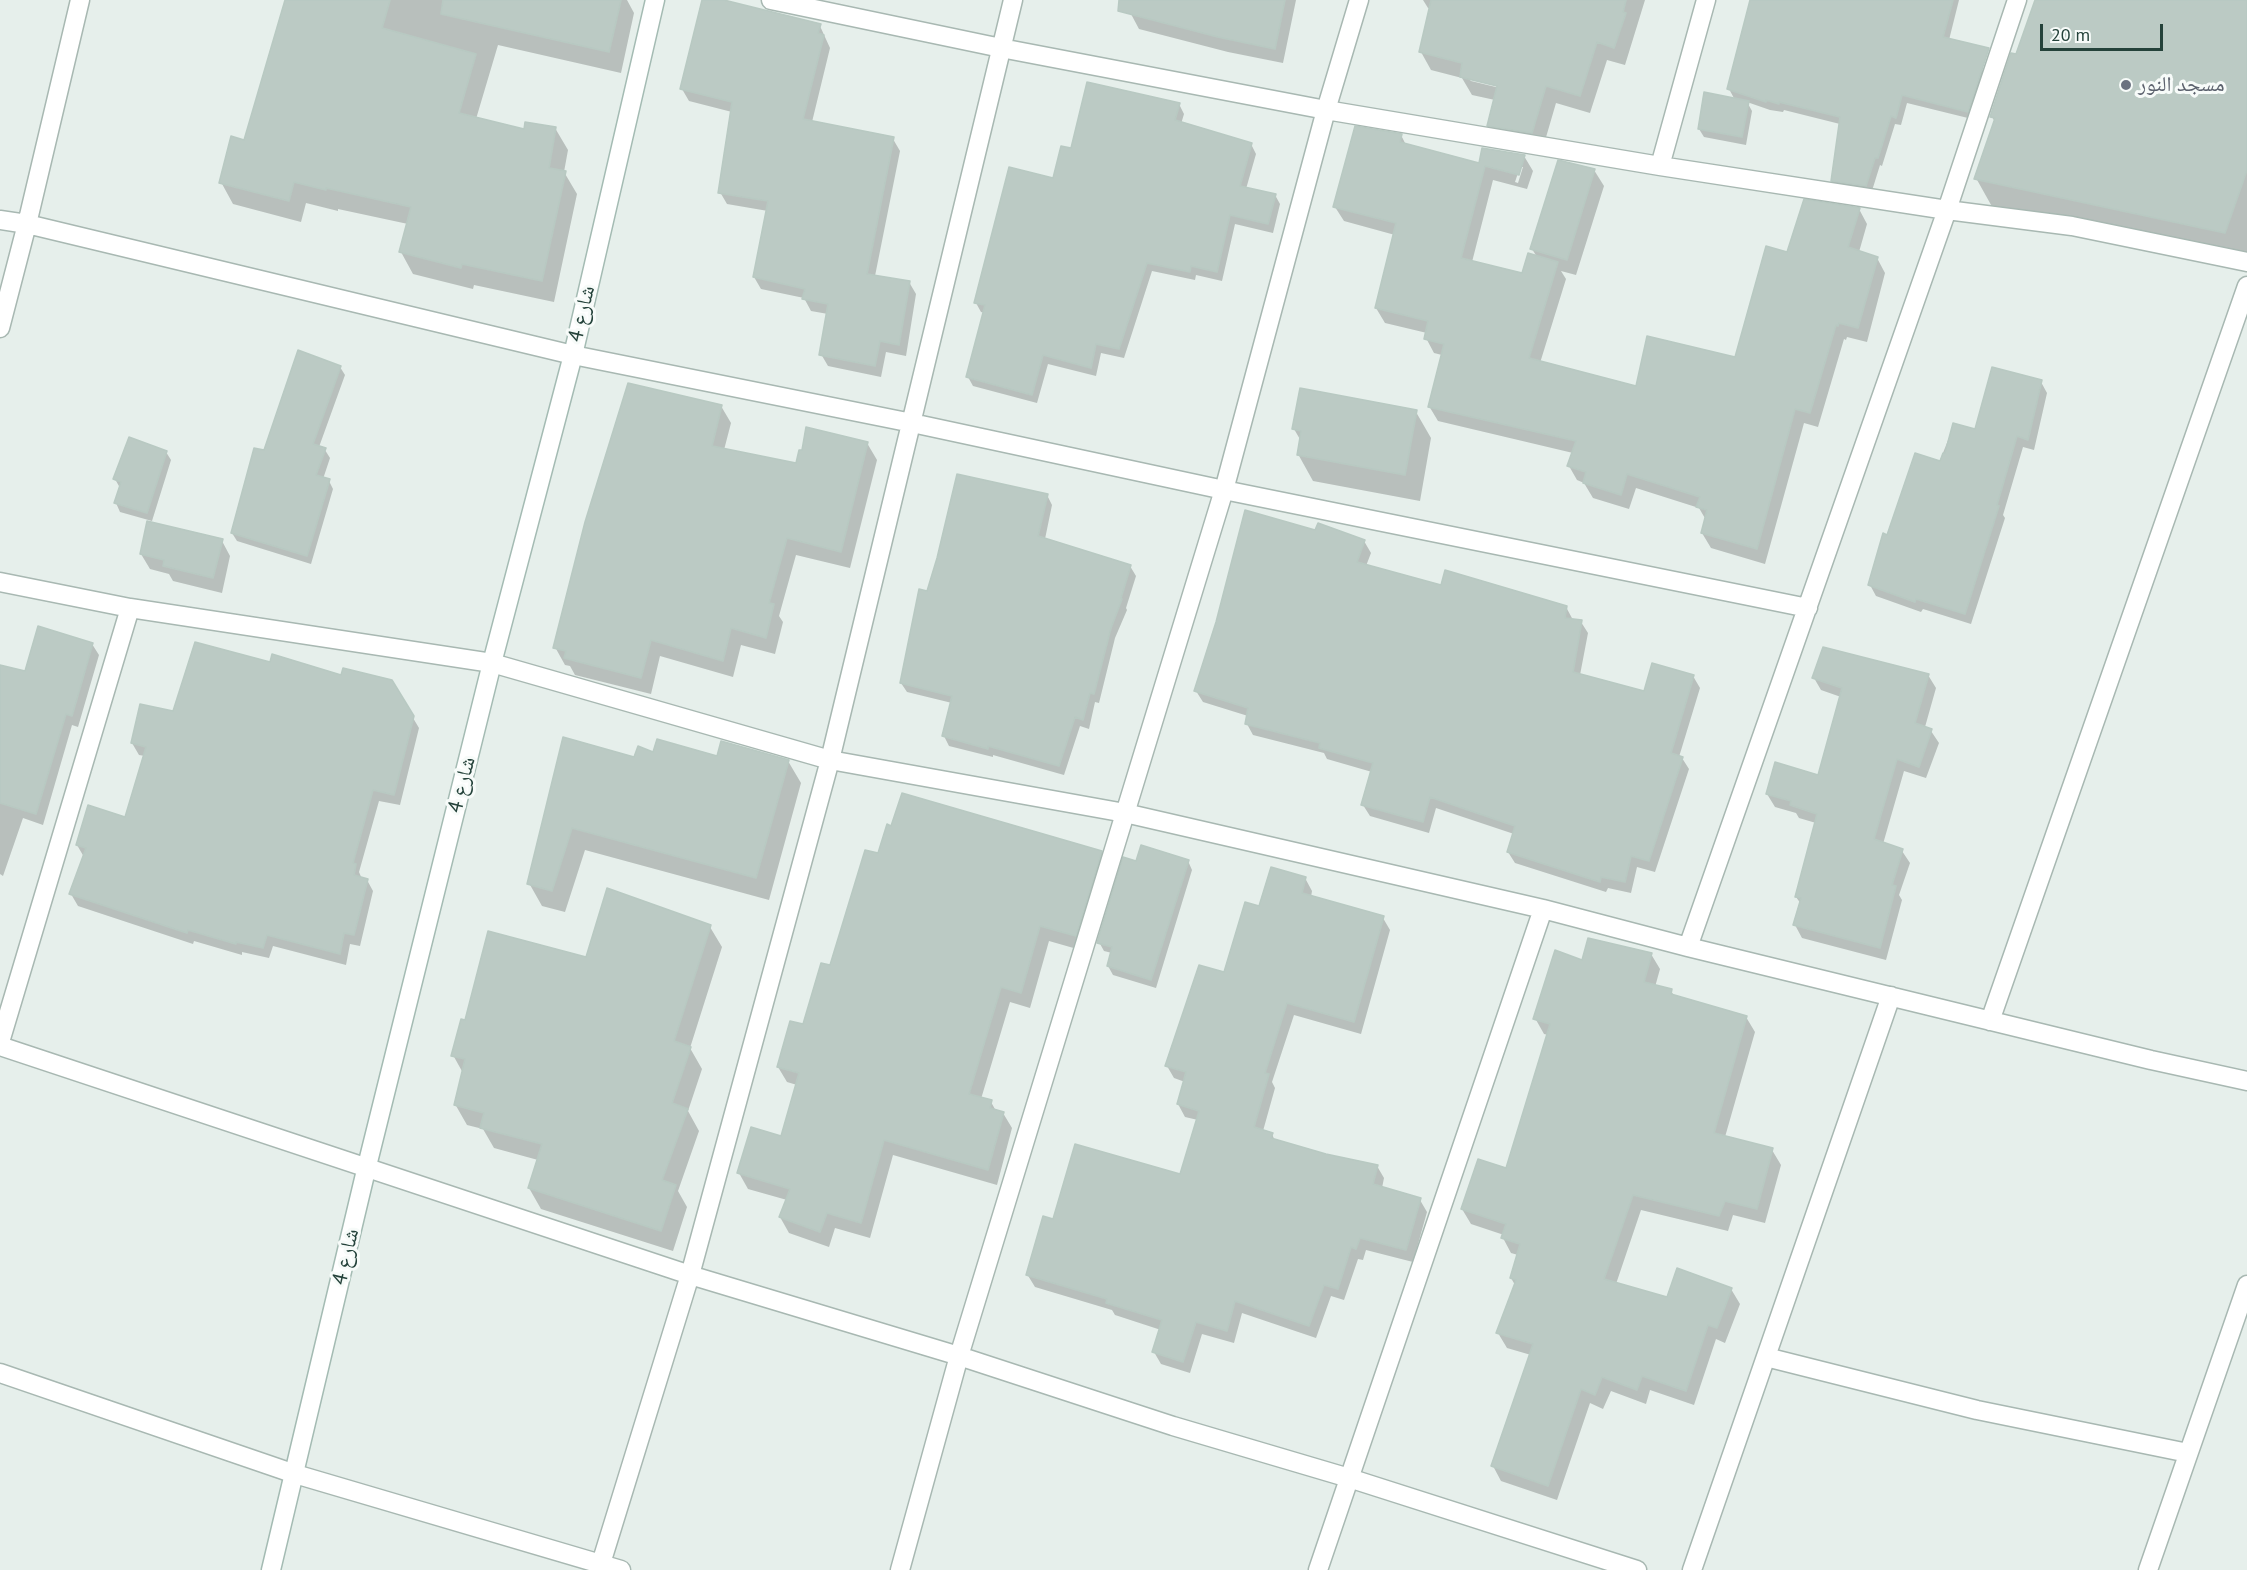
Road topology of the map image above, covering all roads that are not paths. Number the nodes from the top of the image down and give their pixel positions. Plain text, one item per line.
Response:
1 (80, 0) edge
2 (655, 0) edge
3 (771, 0) edge
4 (1013, 0) edge
5 (1359, 0) edge
6 (1706, 0) edge
7 (2017, 0) edge
8 (1001, 48) junction
9 (1326, 110) junction
10 (1660, 166) junction
11 (1947, 210) junction
12 (0, 220) edge
13 (27, 224) junction
14 (2247, 261) edge
15 (2247, 286) edge
16 (0, 328) edge
17 (573, 355) junction
18 (912, 423) junction
19 (1224, 490) junction
20 (0, 582) edge
21 (130, 608) junction
22 (1808, 608) junction
23 (492, 663) junction
24 (830, 760) junction
25 (1125, 813) junction
26 (1543, 909) junction
27 (1688, 947) junction
28 (1891, 996) junction
29 (1989, 1021) junction
30 (0, 1044) edge
31 (2247, 1081) edge
32 (367, 1166) junction
33 (690, 1275) junction
34 (2247, 1285) edge
35 (959, 1356) junction
36 (1766, 1357) junction
37 (0, 1373) edge
38 (2188, 1453) junction
39 (295, 1474) junction
40 (1349, 1478) junction
41 (600, 1567) edge
42 (272, 1570) edge
43 (621, 1570) edge
44 (900, 1570) edge
45 (1318, 1570) edge
46 (1637, 1570) edge
47 (1692, 1570) edge
48 (2148, 1570) edge

1 - 13 street
2 - 17 street, شارع 4
3 - 8 street
4 - 8 street
5 - 9 street
6 - 10 street
7 - 11 street
8 - 9 street
8 - 18 street
9 - 10 street
9 - 19 street
10 - 11 street
11 - 14 street
11 - 22 street
12 - 13 street
13 - 16 street
13 - 17 street
15 - 29 street
17 - 18 street
17 - 23 street, شارع 4
18 - 19 street
18 - 24 street
19 - 22 street
19 - 25 street
20 - 21 street
21 - 23 street
21 - 30 street
22 - 27 street
23 - 24 street
23 - 32 street, شارع 4
24 - 25 street
24 - 33 street
25 - 26 street
25 - 35 street
26 - 27 street
26 - 40 street
27 - 28 street
28 - 29 street
28 - 36 street
29 - 31 street
30 - 32 street
32 - 33 street
32 - 39 street, شارع 4
33 - 35 street
33 - 41 street
34 - 38 street
35 - 40 street
35 - 44 street
36 - 38 street
36 - 47 street
37 - 39 street
38 - 48 street
39 - 41 street
39 - 42 street, شارع 4
40 - 45 street
40 - 46 street
41 - 43 street

